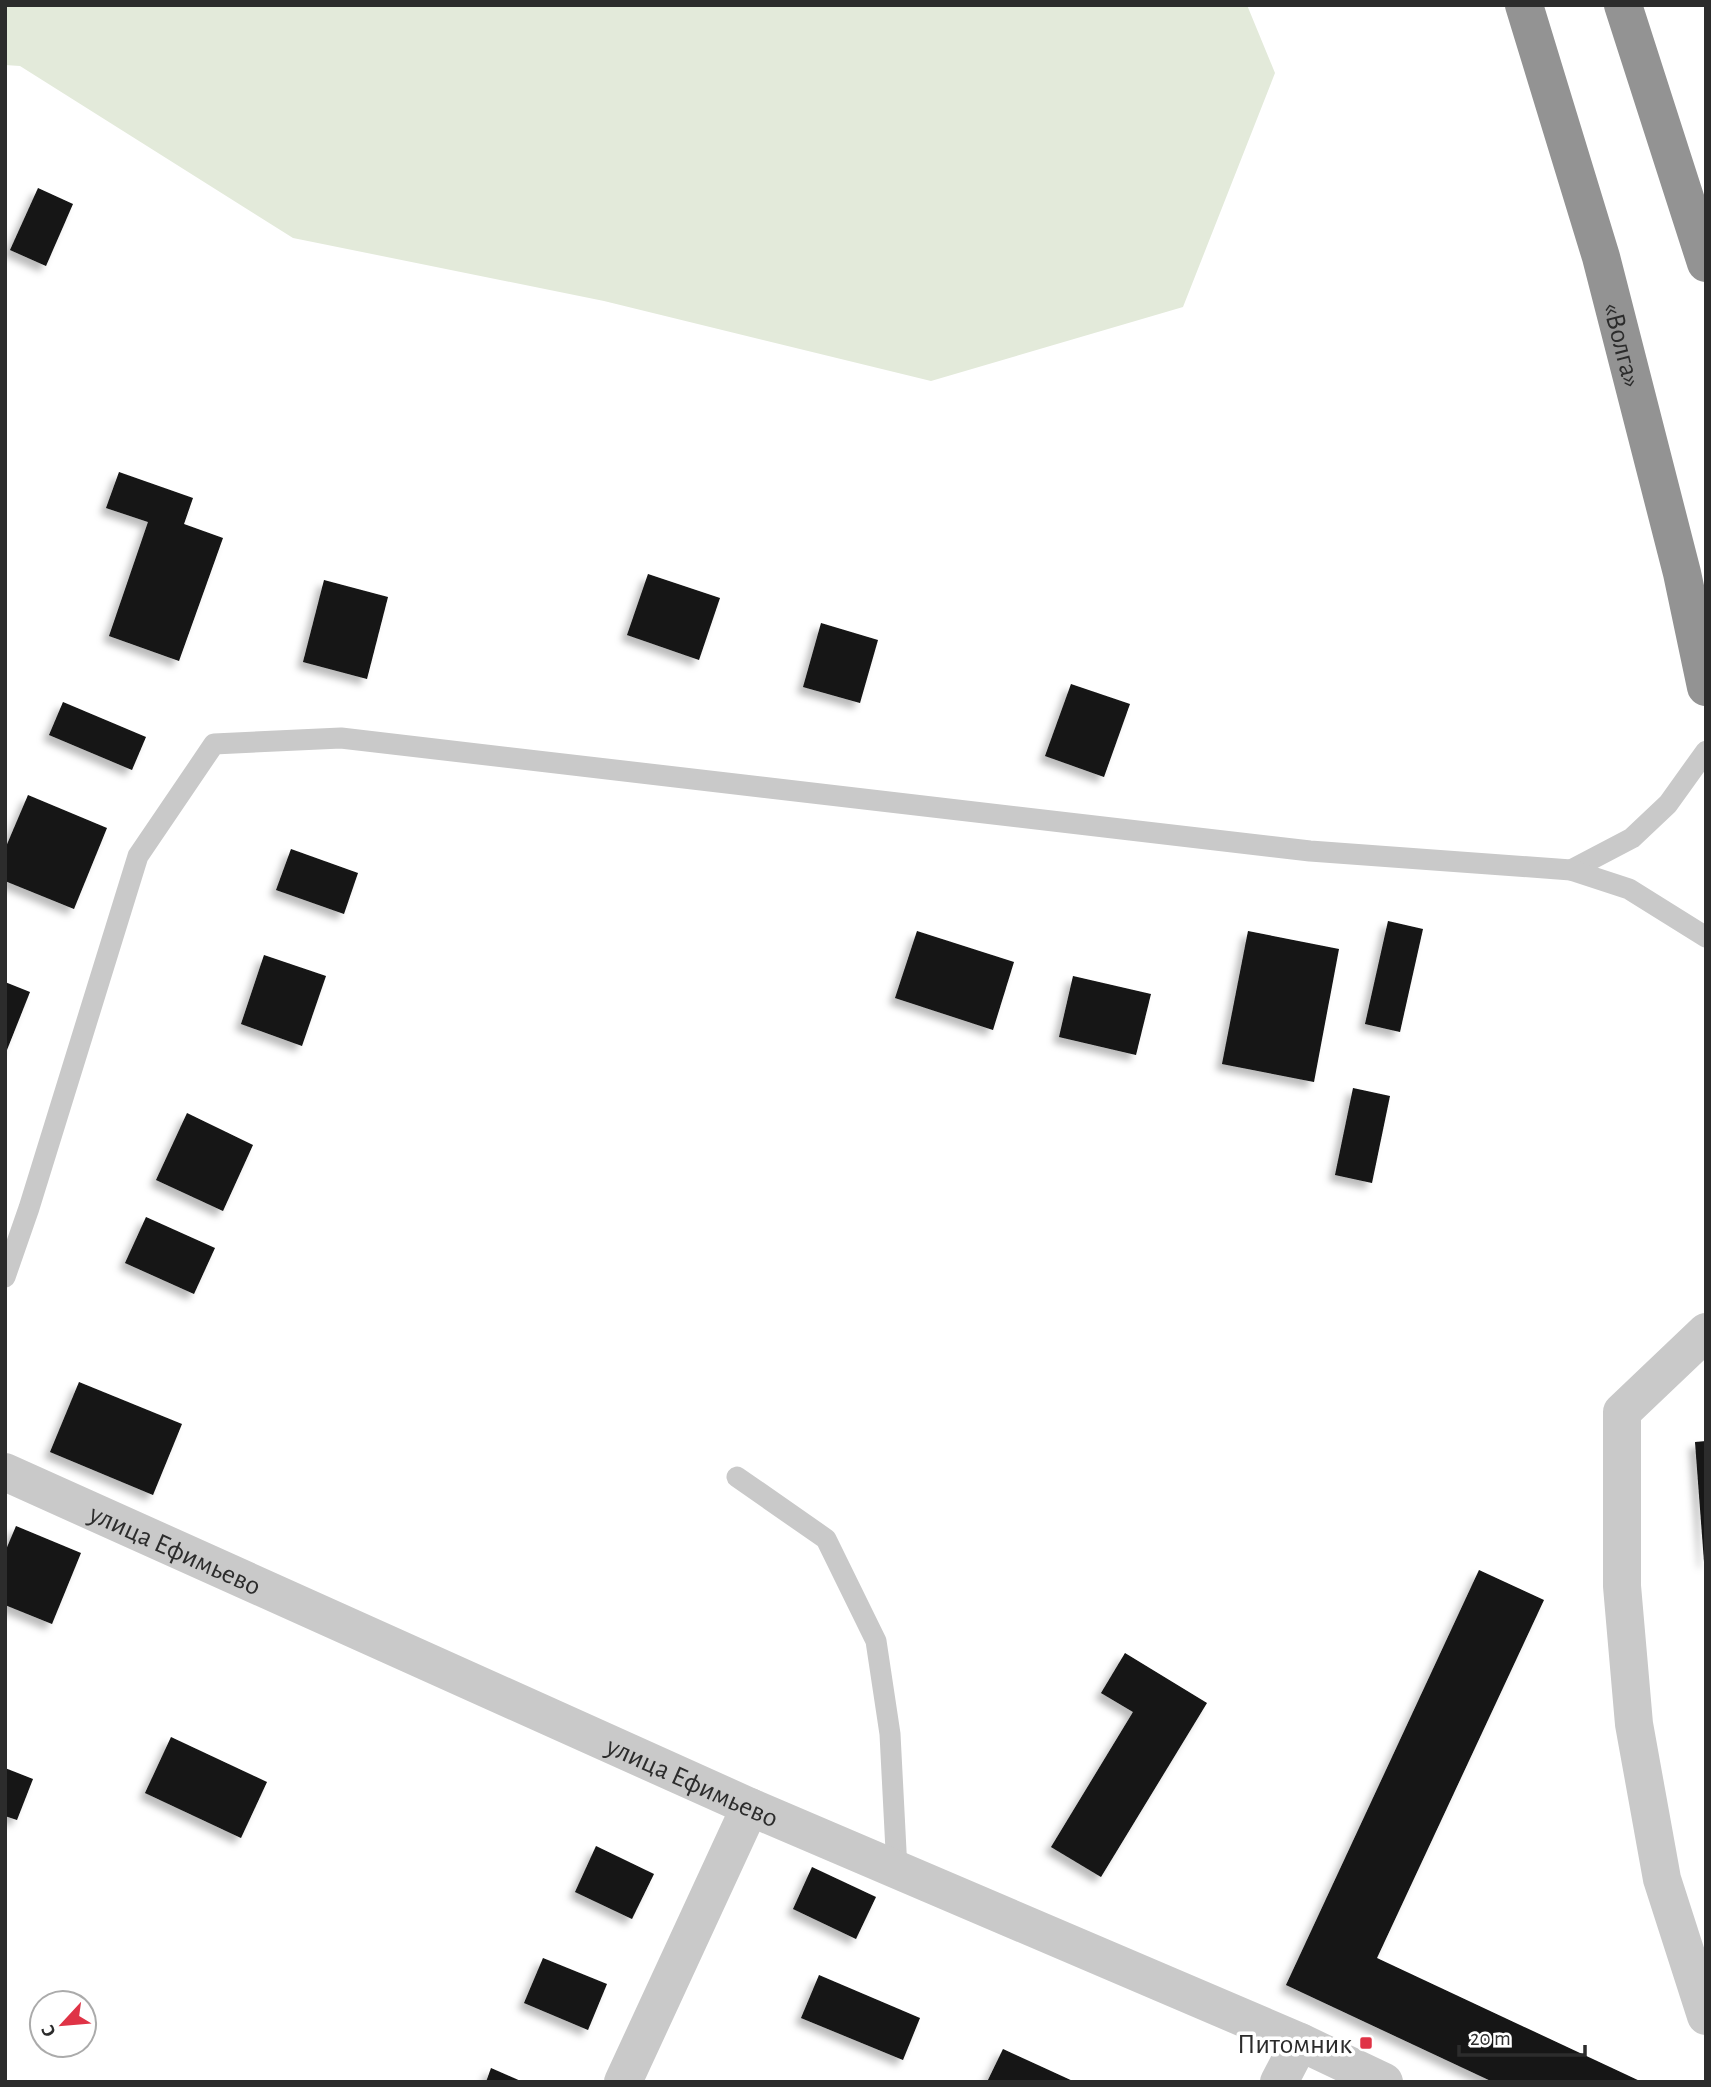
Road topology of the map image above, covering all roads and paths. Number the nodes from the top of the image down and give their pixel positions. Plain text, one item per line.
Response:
1 (1524, 5) edge
2 (1623, 5) edge
3 (1706, 263) edge
4 (1706, 687) edge
5 (1706, 751) edge
6 (1571, 870) junction
7 (1706, 937) edge
8 (5, 1277) edge
9 (1706, 1332) edge
10 (5, 1472) edge
11 (737, 1477) dead end
12 (750, 1807) junction
13 (897, 1870) junction
14 (1706, 2016) edge
15 (1300, 2042) junction
16 (623, 2082) edge
17 (1279, 2082) edge
18 (1384, 2082) edge

1 - 4 highway, «Волга»
2 - 3 highway
5 - 6 lane
6 - 7 lane
6 - 8 lane
9 - 14 street
10 - 12 street, улица Ефимьево
11 - 13 lane
12 - 13 street, улица Ефимьево
12 - 16 street
13 - 15 street, улица Ефимьево
15 - 17 street
15 - 18 street, улица Ефимьево

